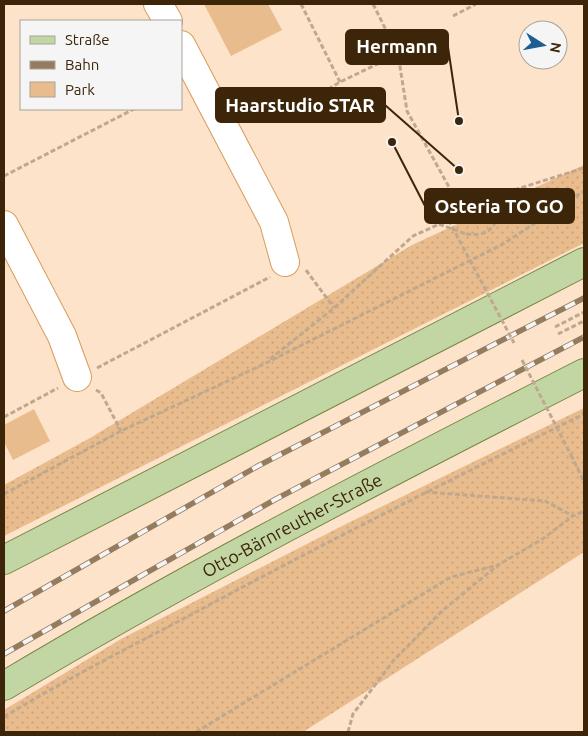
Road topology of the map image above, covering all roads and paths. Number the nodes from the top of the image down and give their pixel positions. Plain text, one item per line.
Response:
1 (158, 4) edge
2 (301, 4) edge
3 (373, 4) edge
4 (476, 4) edge
5 (453, 16) dead end
6 (167, 20) edge
7 (423, 31) dead end
8 (182, 47) edge
9 (398, 54) junction
10 (340, 82) junction
11 (309, 101) dead end
12 (132, 110) edge
13 (584, 168) edge
14 (4, 176) edge
15 (584, 191) edge
16 (454, 196) junction
17 (440, 224) junction
18 (4, 225) edge
19 (285, 262) junction
20 (584, 262) edge
21 (334, 308) junction
22 (584, 312) edge
23 (584, 321) edge
24 (554, 327) dead end
25 (558, 334) dead end
26 (514, 343) dead end
27 (522, 360) dead end
28 (264, 364) junction
29 (584, 373) edge
30 (77, 376) junction
31 (584, 414) edge
32 (4, 417) edge
33 (121, 432) junction
34 (584, 482) edge
35 (424, 492) junction
36 (4, 494) edge
37 (584, 511) edge
38 (573, 516) junction
39 (4, 560) edge
40 (498, 565) junction
41 (4, 686) edge
42 (4, 717) edge
43 (196, 732) edge
44 (348, 732) edge

1 - 6 street
2 - 10 path
3 - 9 path
4 - 5 path
7 - 9 path
8 - 19 street
9 - 10 path
9 - 16 path
10 - 11 path
12 - 14 path
13 - 17 path
15 - 28 path
16 - 17 path, bridge
16 - 26 path, bridge
17 - 21 path
18 - 30 street
19 - 21 path
19 - 30 path
20 - 39 main road
21 - 28 path
22 - 24 path
23 - 25 path
27 - 34 path, bridge
28 - 33 path
29 - 41 main road, Otto-Bärnreuther-Straße
30 - 32 path
30 - 33 path
31 - 35 path
33 - 36 path
35 - 38 path
35 - 42 path
37 - 38 path
38 - 40 path
40 - 43 path
40 - 44 path

